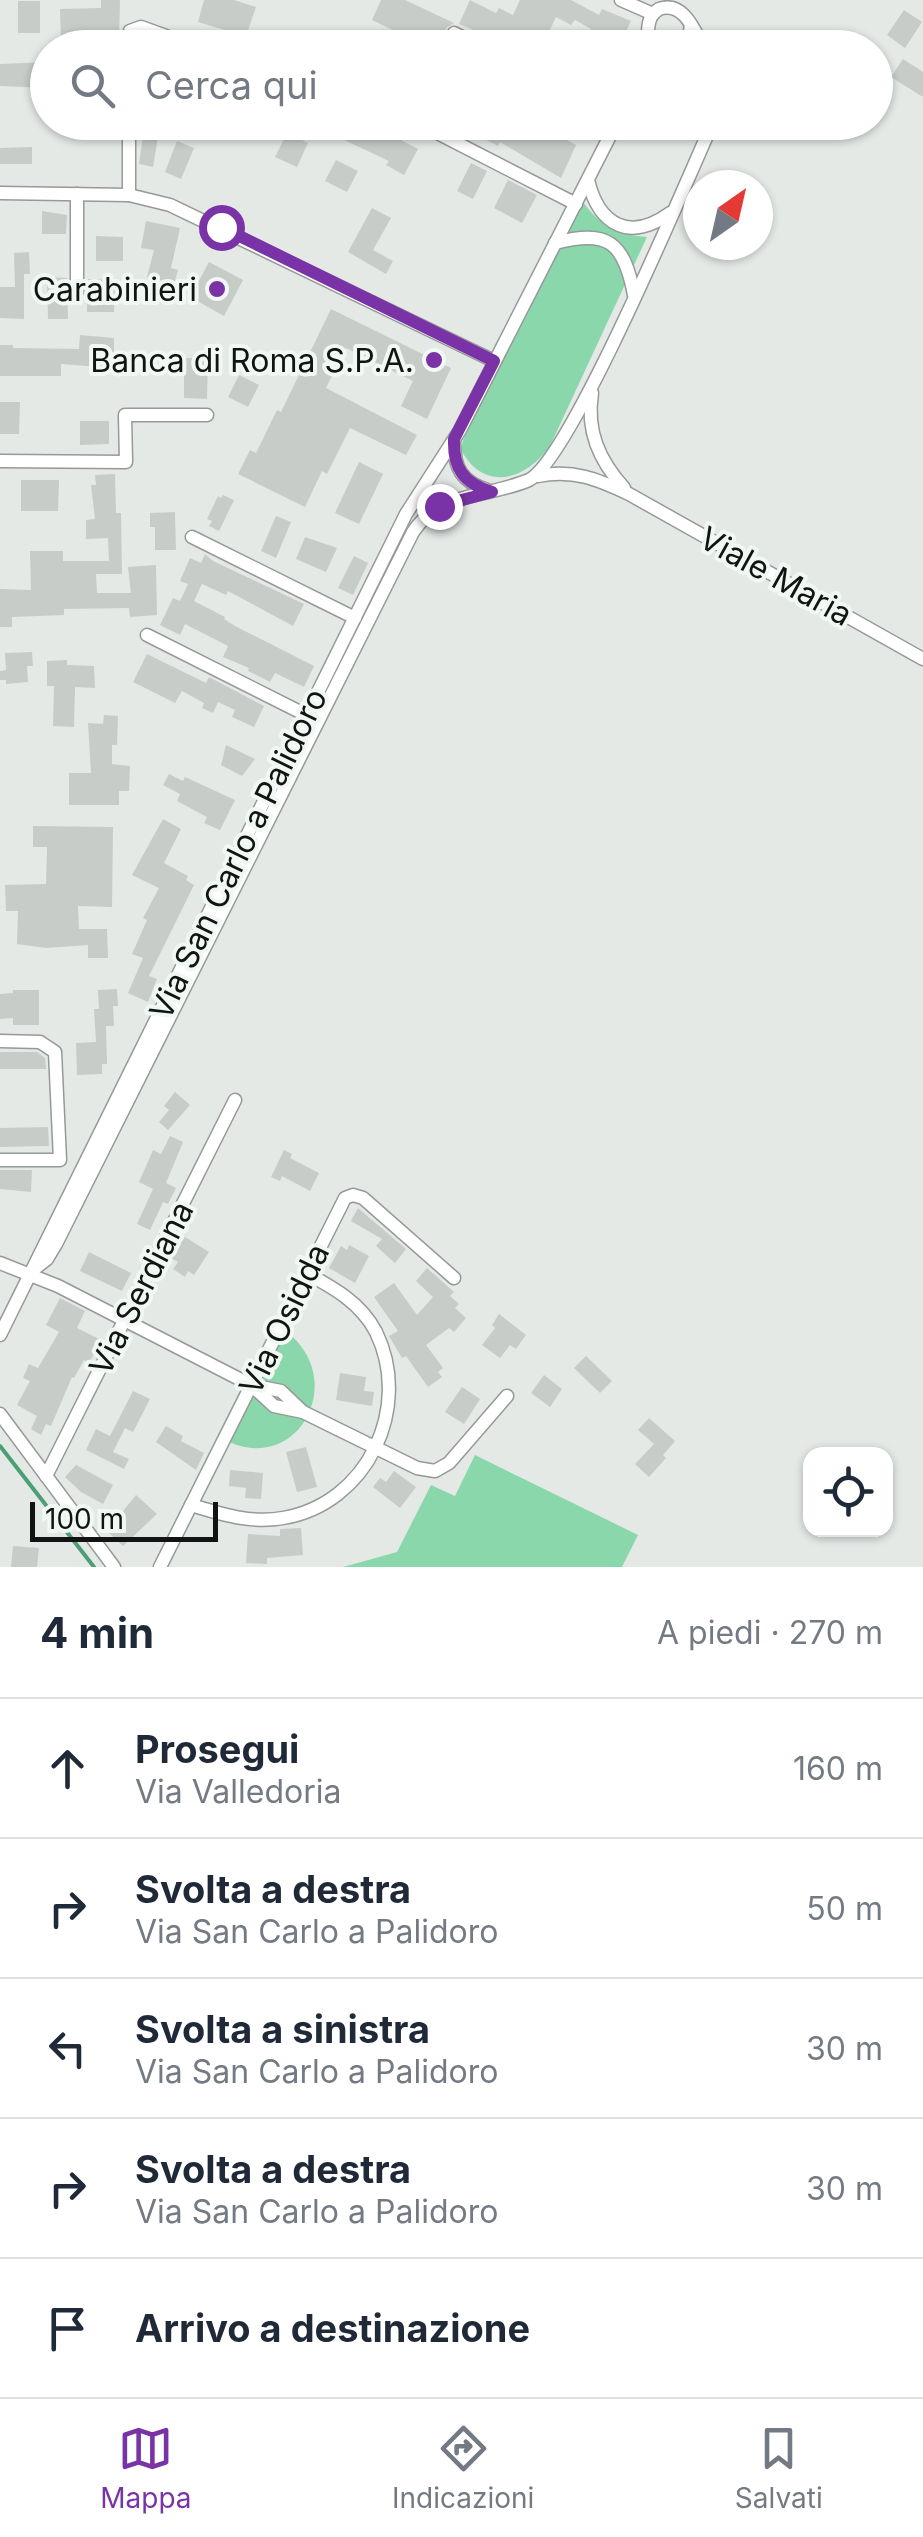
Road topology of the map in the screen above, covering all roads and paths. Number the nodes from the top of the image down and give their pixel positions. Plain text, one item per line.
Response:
1 (621, 0) edge
2 (684, 0) edge
3 (658, 8) edge
4 (689, 19) junction
5 (690, 30) edge
6 (695, 30) edge
7 (128, 140) edge
8 (451, 140) edge
9 (607, 140) edge
10 (704, 140) edge
11 (588, 180) junction
12 (0, 193) edge
13 (77, 194) junction
14 (129, 196) junction
15 (576, 204) junction
16 (673, 210) junction
17 (556, 243) junction
18 (76, 292) dead end
19 (634, 294) junction
20 (494, 361) junction
21 (593, 382) junction
22 (207, 415) dead end
23 (454, 439) junction
24 (0, 461) edge
25 (538, 476) junction
26 (492, 492) junction
27 (629, 494) junction
28 (192, 537) dead end
29 (355, 618) junction
30 (147, 635) dead end
31 (923, 658) edge
32 (313, 718) junction
33 (0, 1041) edge
34 (235, 1100) dead end
35 (0, 1160) edge
36 (60, 1160) junction
37 (83, 1166) junction
38 (0, 1263) edge
39 (29, 1273) junction
40 (306, 1273) junction
41 (454, 1278) dead end
42 (124, 1322) junction
43 (0, 1334) edge
44 (250, 1385) junction
45 (507, 1396) dead end
46 (0, 1414) edge
47 (378, 1448) junction
48 (46, 1476) junction
49 (192, 1505) junction
50 (114, 1567) edge
51 (160, 1567) edge

1 - 3 street
2 - 4 street
3 - 4 street
4 - 5 street
4 - 6 street
7 - 14 street
8 - 15 street
9 - 11 street, Via San Carlo a Palidoro
10 - 16 street
11 - 15 street, Via San Carlo a Palidoro
11 - 16 street
12 - 13 street
13 - 14 street
13 - 18 street
14 - 20 street
15 - 17 street, Via San Carlo a Palidoro
16 - 19 street
17 - 19 street
17 - 20 street, Via San Carlo a Palidoro
19 - 21 street
20 - 23 street, Via San Carlo a Palidoro
21 - 25 street
21 - 27 street, Viale Maria
22 - 24 street
23 - 26 street
23 - 29 street, Via San Carlo a Palidoro
25 - 26 street, Via San Carlo a Palidoro
25 - 27 street, Viale Maria
26 - 32 street, Via San Carlo a Palidoro
27 - 31 street, Viale Maria
28 - 29 street
29 - 32 street, Via San Carlo a Palidoro
30 - 32 street
32 - 37 street, Via San Carlo a Palidoro
32 - 39 street, Via San Carlo a Palidoro
33 - 36 street
34 - 42 street, Via Serdiana
35 - 36 street
36 - 37 street
37 - 39 street, Via San Carlo a Palidoro
38 - 39 street
39 - 42 street
39 - 43 street, Via San Carlo a Palidoro
40 - 41 street, Via Osidda
40 - 44 street, Via Osidda
40 - 47 street
42 - 44 street
42 - 48 street, Via Serdiana
44 - 47 street
44 - 49 street, Via Osidda
45 - 47 street
46 - 48 street
47 - 49 street
48 - 50 street
49 - 51 street, Via Osidda

